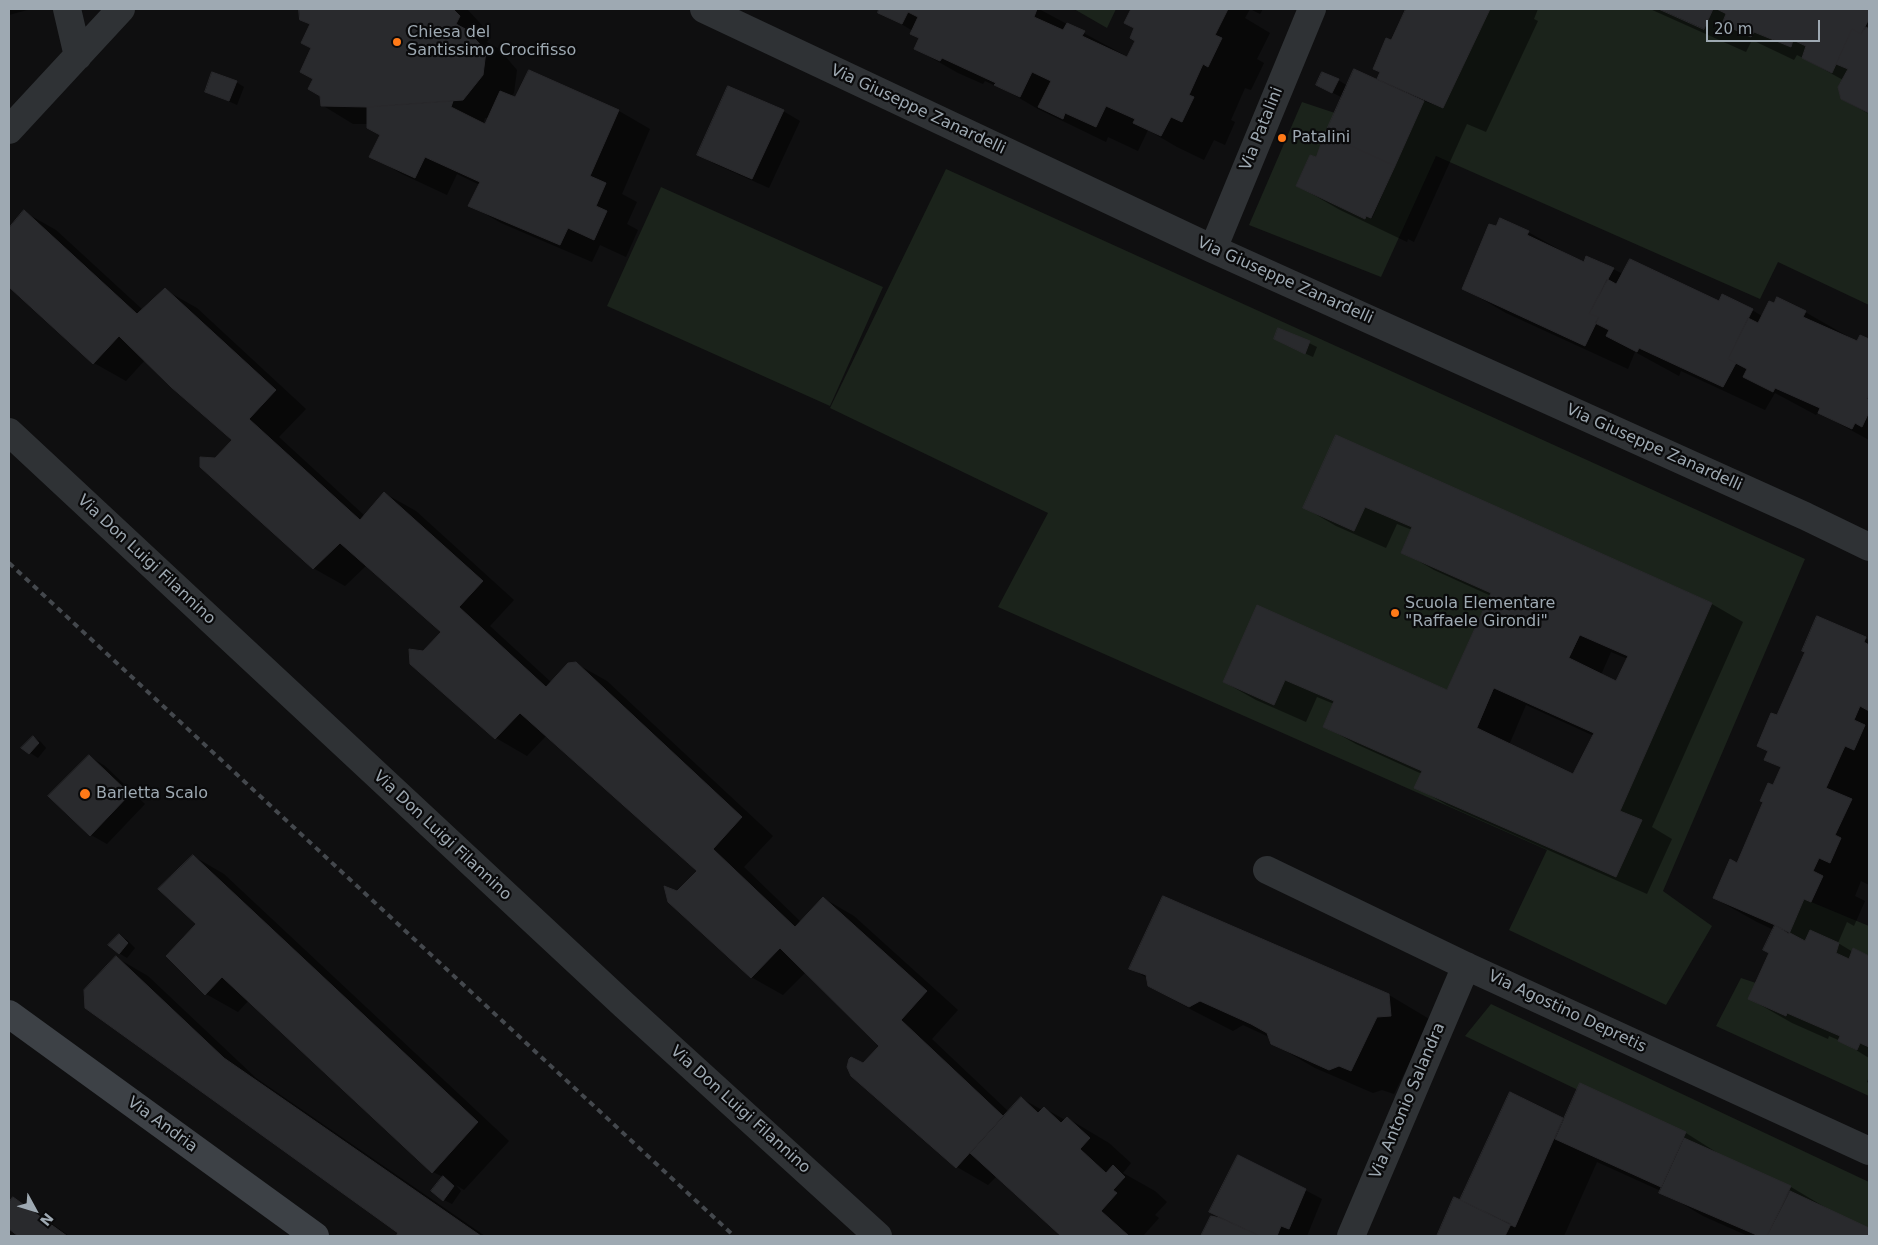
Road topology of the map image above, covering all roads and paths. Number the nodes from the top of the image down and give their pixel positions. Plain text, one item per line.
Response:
1 (68, 9) edge
2 (122, 9) edge
3 (704, 9) edge
4 (1312, 9) edge
5 (78, 56) junction
6 (9, 130) edge
7 (1213, 249) junction
8 (9, 432) edge
9 (1869, 547) edge
10 (1267, 870) dead end
11 (1466, 966) junction
12 (9, 1014) edge
13 (1869, 1151) edge
14 (315, 1236) edge
15 (878, 1236) edge
16 (1351, 1236) edge

1 - 5 street
2 - 5 street
3 - 7 street, Via Giuseppe Zanardelli
4 - 7 street, Via Patalini
5 - 6 street
7 - 9 street, Via Giuseppe Zanardelli
8 - 15 street, Via Don Luigi Filannino
10 - 11 street, Via Agostino Depretis
11 - 13 street, Via Agostino Depretis
11 - 16 street, Via Antonio Salandra
12 - 14 main road, Via Andria

